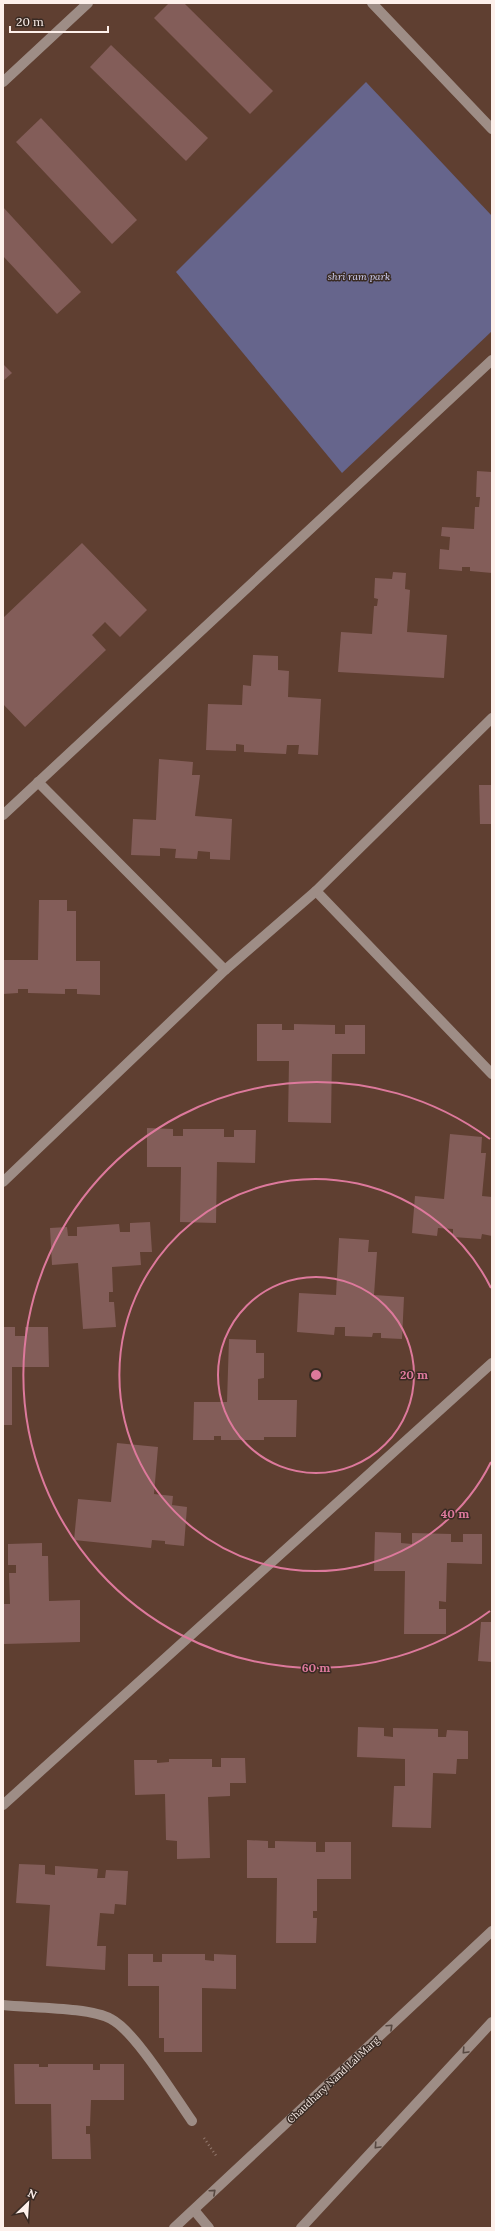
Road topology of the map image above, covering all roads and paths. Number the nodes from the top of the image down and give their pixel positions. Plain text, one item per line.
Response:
1 (88, 3) edge
2 (372, 3) edge
3 (3, 82) edge
4 (492, 129) edge
5 (492, 360) edge
6 (492, 718) edge
7 (38, 782) junction
8 (3, 815) edge
9 (316, 891) junction
10 (225, 970) junction
11 (492, 1074) edge
12 (3, 1182) edge
13 (492, 1363) edge
14 (3, 1804) edge
15 (492, 1931) edge
16 (3, 2006) edge
17 (492, 2022) edge
18 (192, 2121) joint
19 (231, 2176) junction
20 (194, 2210) junction
21 (174, 2228) edge
22 (209, 2228) edge
23 (301, 2228) edge

1 - 3 street
2 - 4 street
5 - 7 street
6 - 9 street
7 - 8 street
7 - 10 street
9 - 10 street
9 - 11 street
10 - 12 street
13 - 14 street
19 -> 15 street, Chaudhary Nand Lal Marg
16 - 18 street
17 -> 23 street
18 - 19 path
20 -> 19 street, Chaudhary Nand Lal Marg
20 - 21 street, Chaudhary Nand Lal Marg
20 - 22 street

